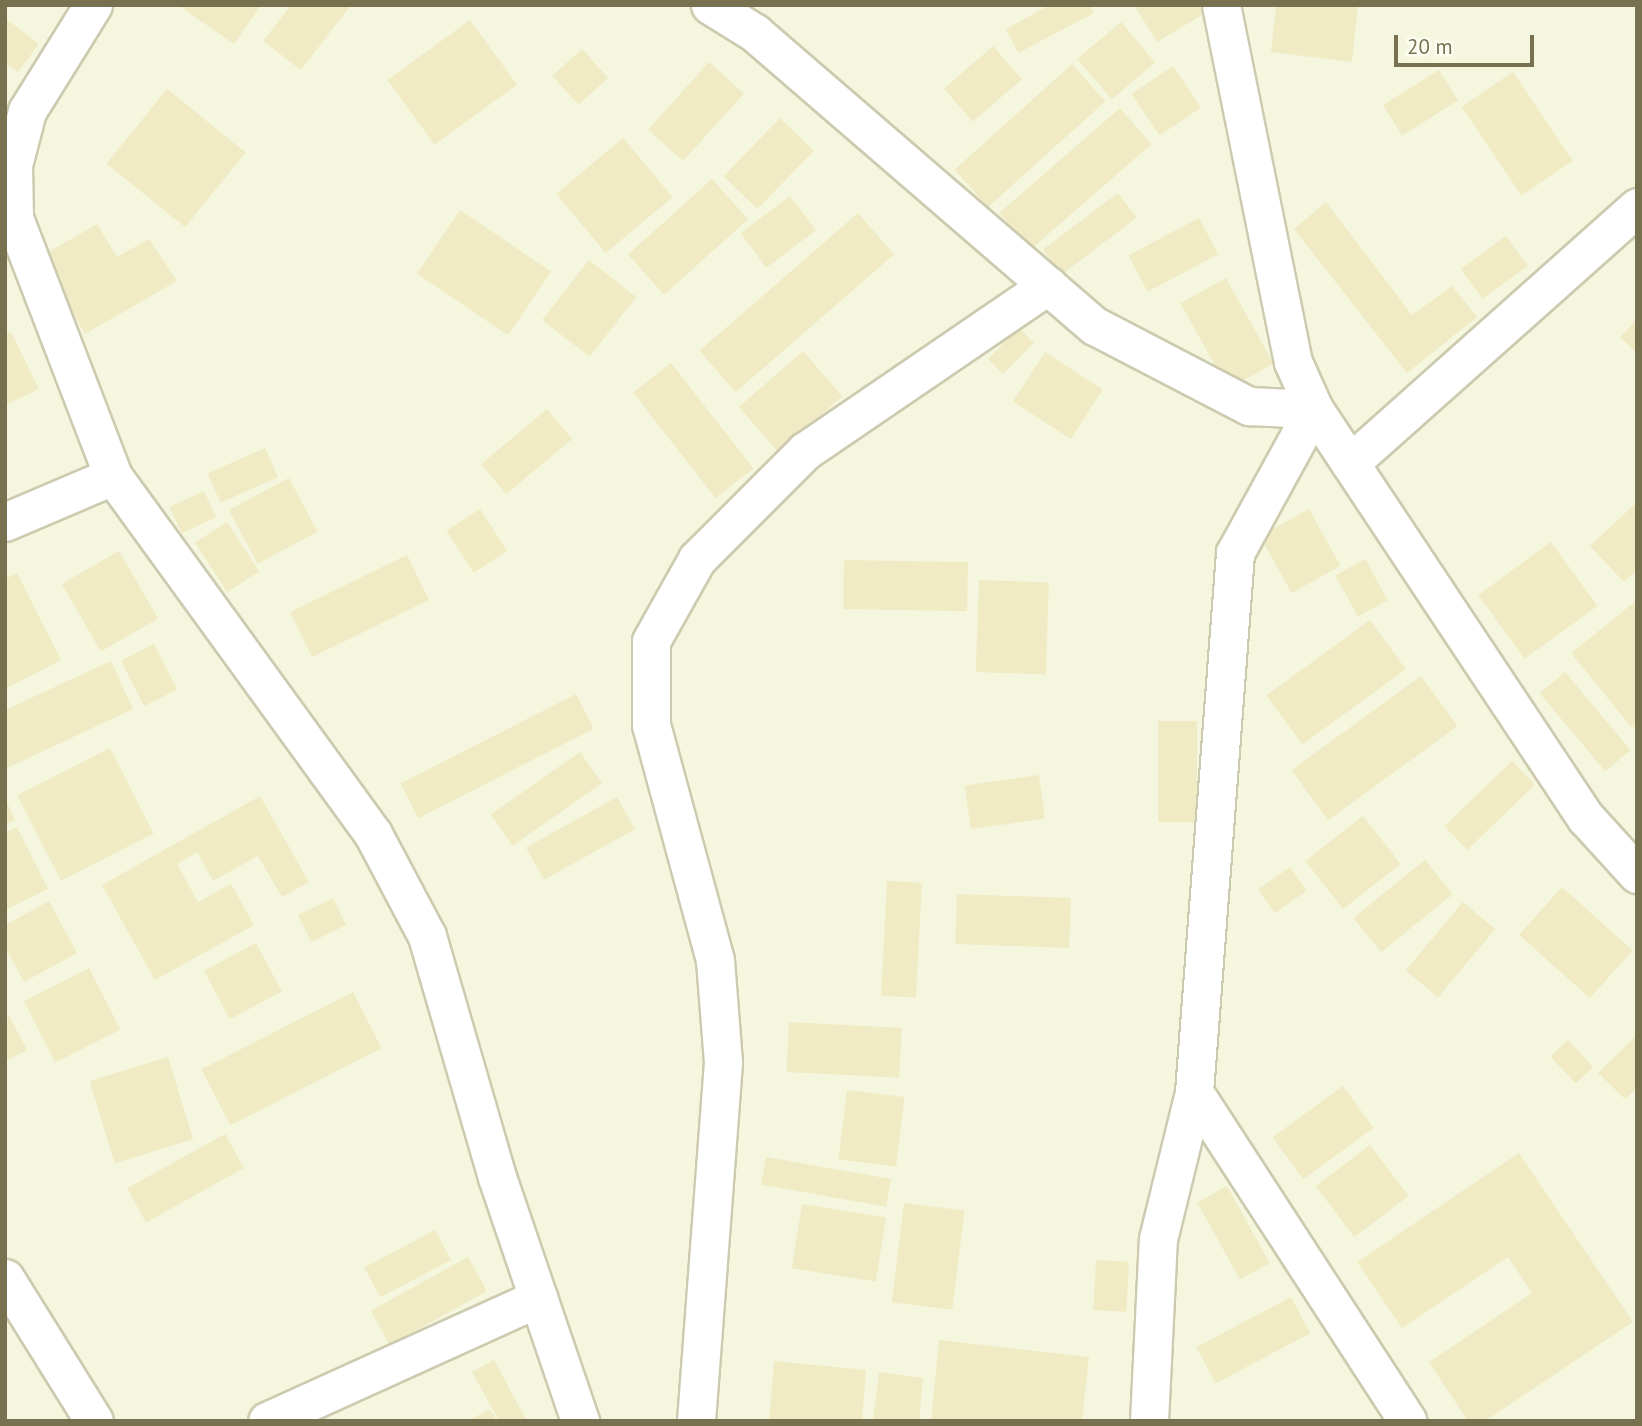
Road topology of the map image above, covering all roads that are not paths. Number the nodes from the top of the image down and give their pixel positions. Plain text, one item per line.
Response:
1 (93, 5) edge
2 (710, 5) edge
3 (1221, 5) edge
4 (1637, 207) edge
5 (1048, 285) junction
6 (1314, 409) junction
7 (1350, 463) junction
8 (113, 476) junction
9 (5, 522) edge
10 (1637, 874) edge
11 (1194, 1092) junction
12 (5, 1278) edge
13 (538, 1298) junction
14 (94, 1421) edge
15 (267, 1421) edge
16 (580, 1421) edge
17 (696, 1421) edge
18 (1149, 1421) edge
19 (1408, 1421) edge

1 - 8 street
2 - 5 street
3 - 6 street
4 - 7 street
5 - 6 street
5 - 17 street
6 - 7 street
6 - 11 street
7 - 10 street
8 - 9 street
8 - 13 street
11 - 18 street
11 - 19 street
12 - 14 street
13 - 15 street
13 - 16 street

